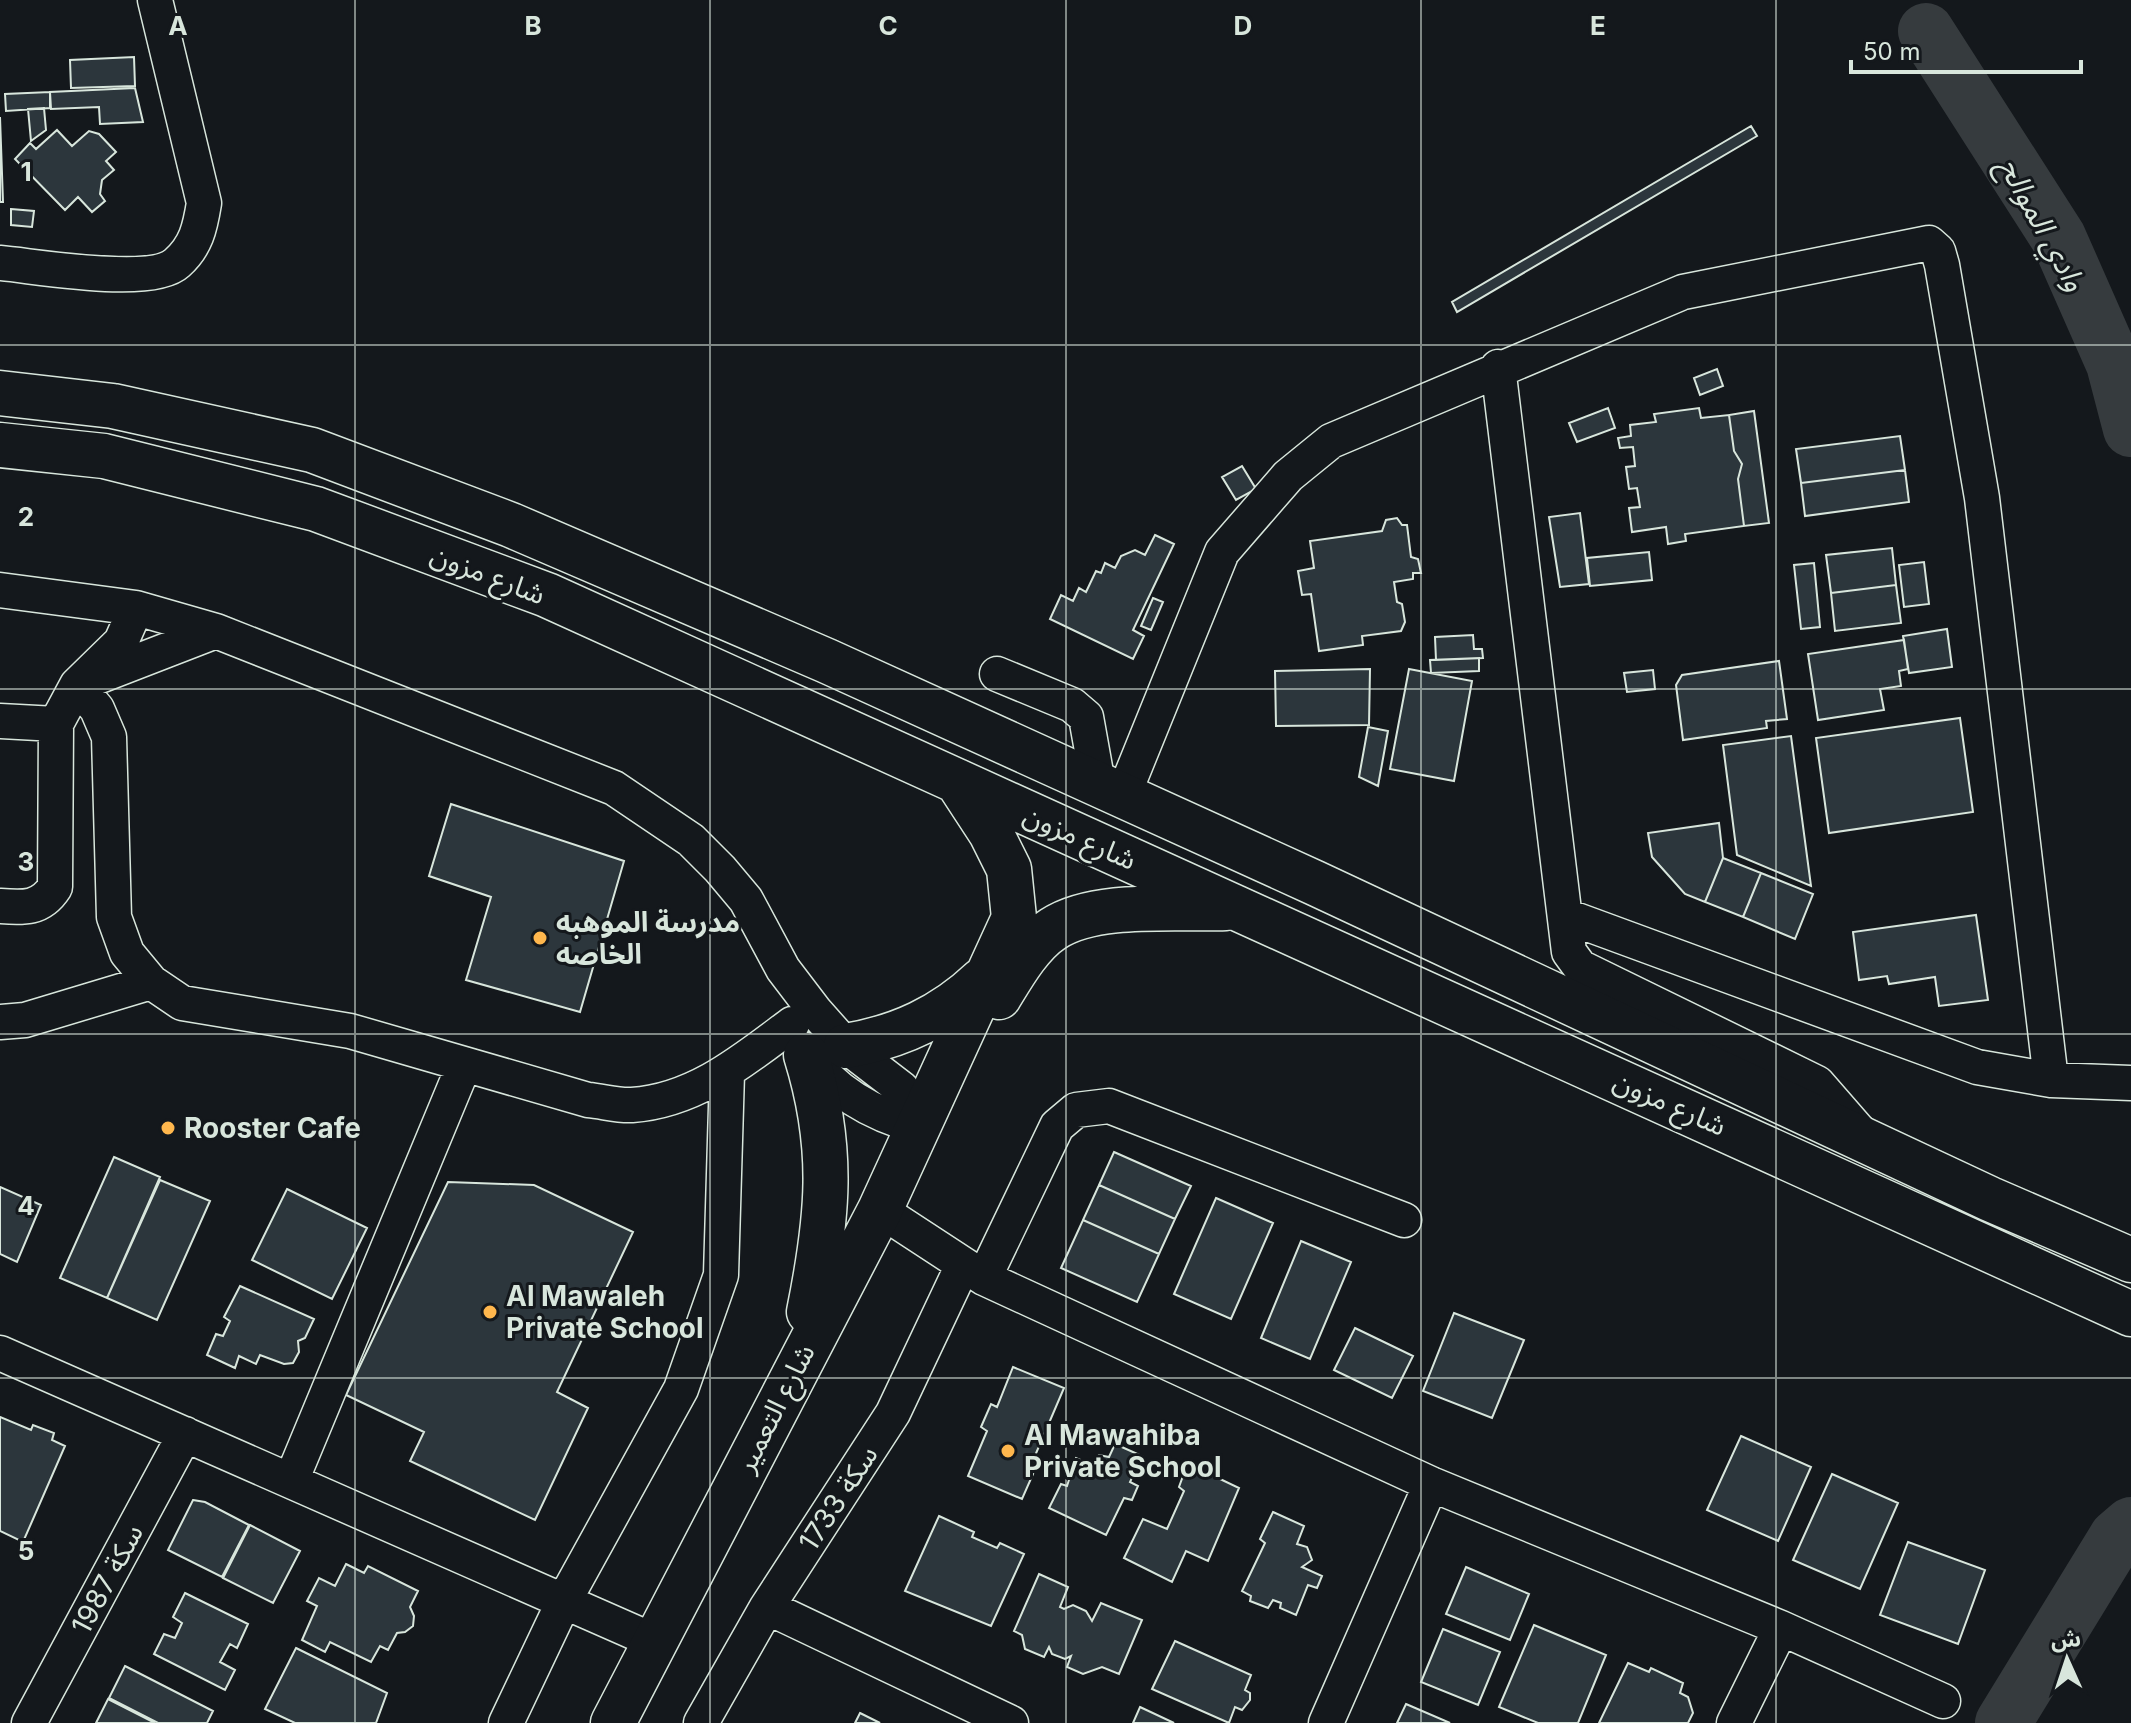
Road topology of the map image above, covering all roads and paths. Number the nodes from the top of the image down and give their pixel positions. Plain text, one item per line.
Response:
1 (155, 0) edge
2 (0, 263) edge
3 (1498, 367) junction
4 (0, 393) edge
5 (0, 445) edge
6 (0, 590) edge
7 (136, 608) junction
8 (216, 631) junction
9 (997, 674) dead end
10 (77, 685) junction
11 (0, 721) edge
12 (56, 724) junction
13 (957, 781) junction
14 (1110, 790) junction
15 (0, 906) edge
16 (1237, 908) junction
17 (1566, 916) junction
18 (783, 969) junction
19 (987, 976) junction
20 (151, 982) junction
21 (0, 1022) edge
22 (815, 1042) junction
23 (464, 1065) junction
24 (727, 1073) junction
25 (2051, 1080) junction
26 (2131, 1083) edge
27 (928, 1110) junction
28 (1869, 1143) junction
29 (880, 1210) junction
30 (1404, 1220) dead end
31 (2131, 1260) edge
32 (973, 1272) junction
33 (2131, 1314) edge
34 (0, 1353) edge
35 (799, 1360) junction
36 (185, 1434) junction
37 (291, 1481) junction
38 (1431, 1484) junction
39 (564, 1601) junction
40 (767, 1607) junction
41 (1781, 1628) junction
42 (654, 1641) junction
43 (1943, 1701) dead end
44 (29, 1723) edge
45 (506, 1723) edge
46 (613, 1723) edge
47 (701, 1723) edge
48 (1011, 1723) edge
49 (1326, 1723) edge
50 (1734, 1723) edge

1 - 2 street
3 - 14 street
3 - 17 street
3 - 25 street
4 - 14 main road, شارع مزون
5 - 13 main road, شارع مزون
6 - 7 street
7 - 8 street
7 - 10 street
8 - 10 street
8 - 18 street
9 - 14 street
10 - 12 street
10 - 20 street
11 - 12 street
12 - 15 street
13 - 16 main road, شارع مزون
13 - 19 main road, شارع التعمير
14 - 28 main road, شارع مزون
16 - 27 main road, شارع التعمير
16 - 33 main road, شارع مزون
17 - 25 street
17 - 28 street
18 - 22 street
18 - 22 street
19 - 22 main road
19 - 27 main road, شارع التعمير
20 - 21 street
20 - 23 street
22 - 24 street
22 - 27 street
22 - 35 main road
23 - 24 street
23 - 37 street
24 - 39 street
25 - 26 street
27 - 29 main road, شارع التعمير
28 - 31 main road, شارع مزون
29 - 32 street
29 - 35 main road, شارع التعمير
30 - 32 street, سكة 1733
32 - 38 street
32 - 40 street, سكة 1733
34 - 36 street
35 - 42 main road, شارع التعمير
36 - 37 street
36 - 44 street, سكة 1987
37 - 39 street
38 - 41 street
38 - 49 street
39 - 42 street
39 - 45 street
40 - 47 street, سكة 1733
40 - 48 street
41 - 43 street
41 - 50 street
42 - 46 main road, شارع التعمير

